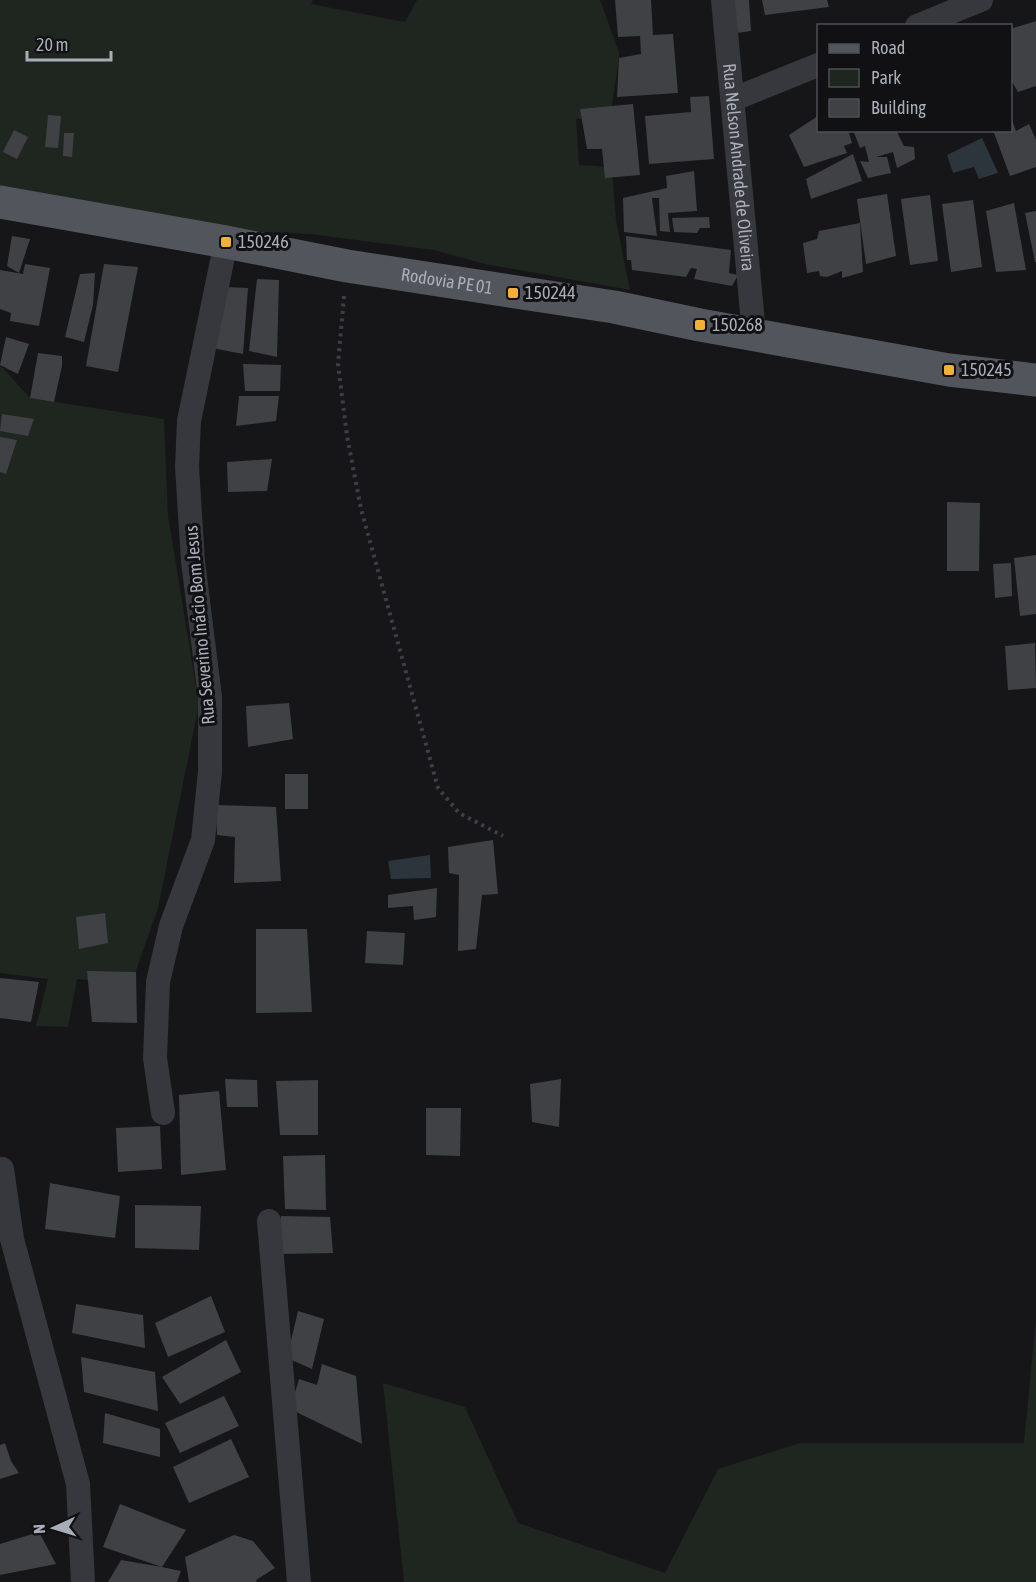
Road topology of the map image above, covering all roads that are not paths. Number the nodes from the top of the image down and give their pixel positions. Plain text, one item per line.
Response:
1 (723, 0) edge
2 (981, 0) edge
3 (922, 24) edge
4 (817, 66) edge
5 (734, 99) junction
6 (0, 202) edge
7 (226, 242) junction
8 (754, 334) junction
9 (1036, 380) edge
10 (163, 1113) dead end
11 (2, 1169) dead end
12 (269, 1221) dead end
13 (83, 1582) edge
14 (299, 1582) edge

1 - 5 street, Rua Nelson Andrade de Oliveira
2 - 3 street
4 - 5 street
5 - 8 street, Rua Nelson Andrade de Oliveira
6 - 7 main road, Rodovia PE 01
7 - 8 main road, Rodovia PE 01
7 - 10 street, Rua Severino Inácio Bom Jesus
8 - 9 main road, Rodovia PE 01
11 - 13 street
12 - 14 street

